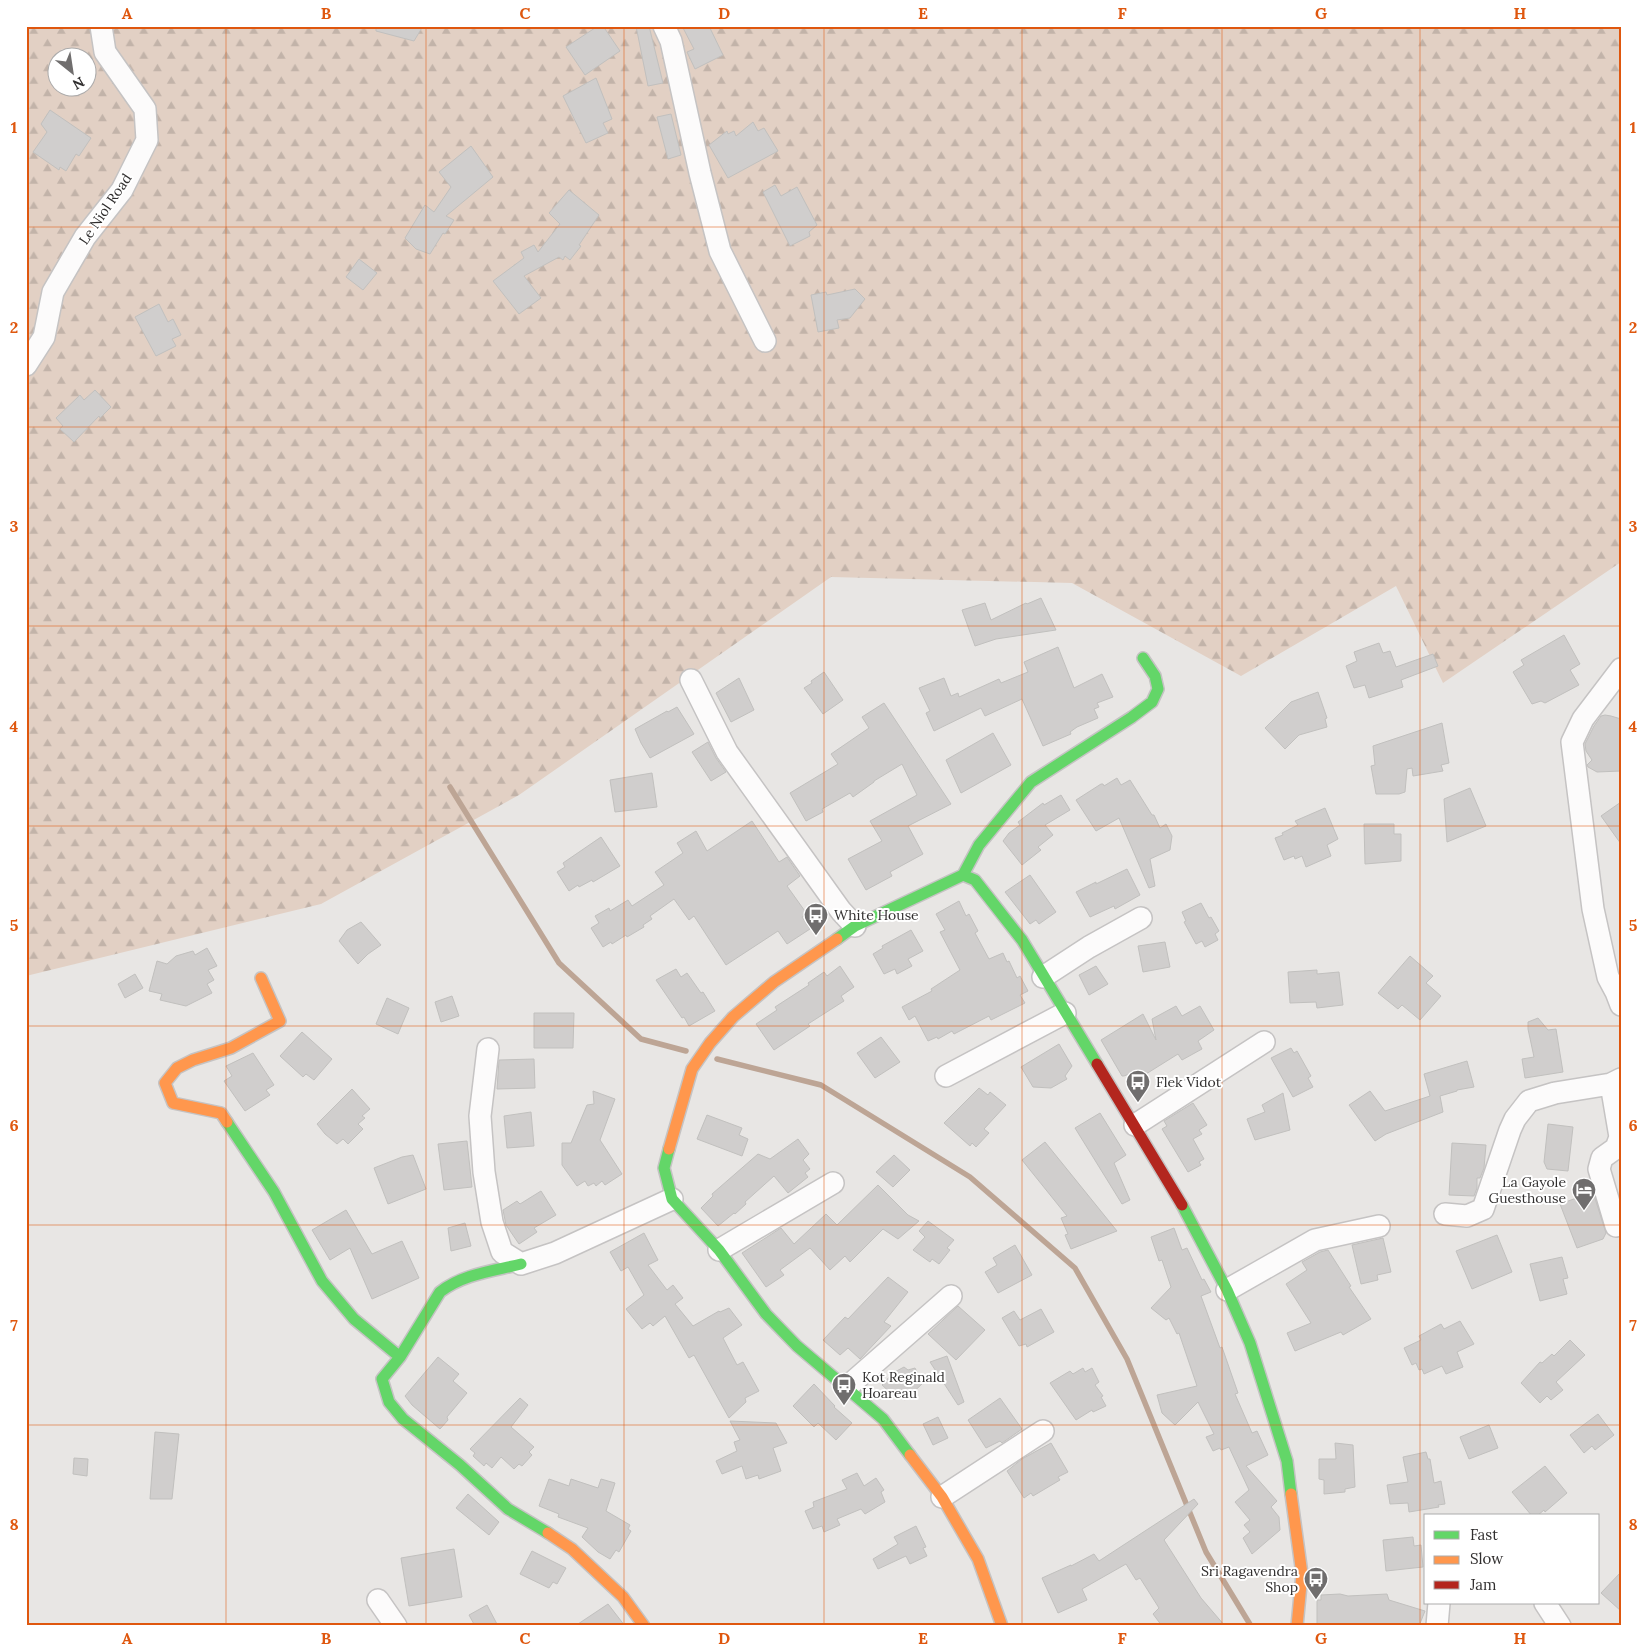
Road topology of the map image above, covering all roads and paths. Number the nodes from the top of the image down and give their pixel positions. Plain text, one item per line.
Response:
1 (101, 26) edge
2 (664, 26) edge
3 (765, 341) dead end
4 (26, 365) edge
5 (1143, 658) dead end
6 (1621, 669) edge
7 (691, 680) dead end
8 (963, 875) junction
9 (1141, 918) dead end
10 (855, 926) junction
11 (1043, 977) junction
12 (262, 978) dead end
13 (1621, 1005) edge
14 (1065, 1013) junction
15 (1264, 1042) dead end
16 (488, 1049) dead end
17 (946, 1076) dead end
18 (1616, 1081) edge
19 (1135, 1125) junction
20 (833, 1183) dead end
21 (672, 1199) junction
22 (1445, 1214) dead end
23 (1379, 1226) dead end
24 (1616, 1226) dead end
25 (719, 1250) junction
26 (521, 1264) junction
27 (1227, 1290) junction
28 (951, 1296) dead end
29 (400, 1357) junction
30 (846, 1388) junction
31 (1043, 1431) dead end
32 (942, 1497) junction
33 (378, 1600) dead end
34 (1439, 1604) edge
35 (1546, 1604) edge
36 (396, 1626) edge
37 (644, 1626) edge
38 (1002, 1626) edge
39 (1297, 1626) edge
40 (1436, 1626) edge
41 (1560, 1626) edge

1 - 4 street, Le Niol Road
2 - 3 street
5 - 8 street
6 - 13 street
7 - 10 street
8 - 10 street
8 - 11 street
9 - 11 street
10 - 21 street
11 - 14 street
12 - 29 street
14 - 17 street
14 - 19 street
15 - 19 street
16 - 26 street
18 - 22 street
18 - 24 street
19 - 27 street
20 - 25 street
21 - 25 street
21 - 26 street
23 - 27 street
25 - 30 street
26 - 29 street
27 - 39 street
28 - 30 street
29 - 37 street
30 - 32 street
31 - 32 street
32 - 38 street
33 - 36 street
34 - 40 street
35 - 41 street

